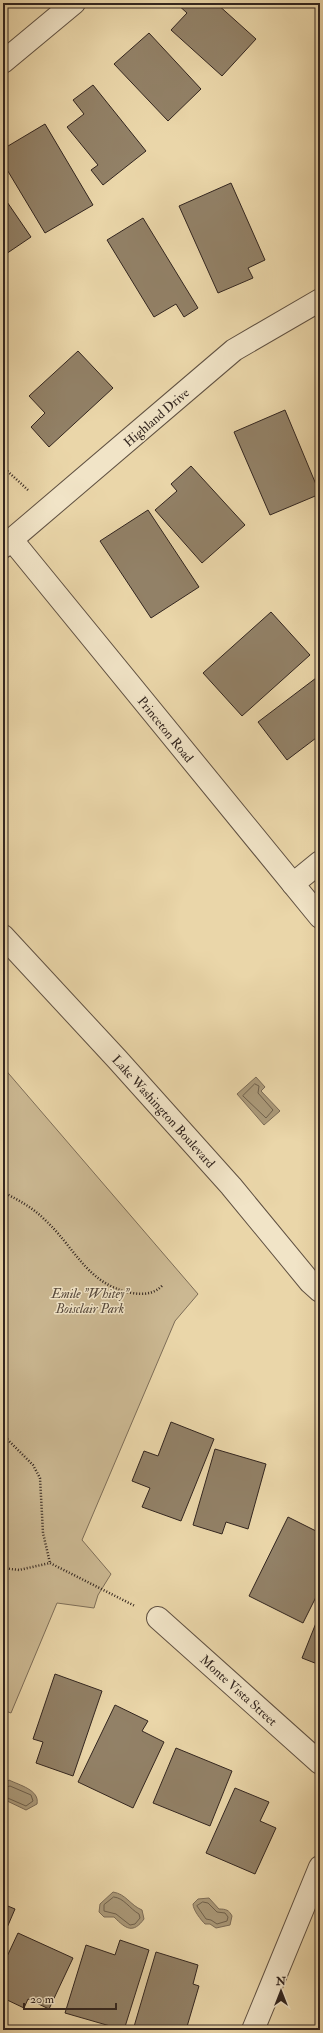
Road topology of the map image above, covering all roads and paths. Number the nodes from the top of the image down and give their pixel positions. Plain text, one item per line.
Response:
1 (74, 3) edge
2 (3, 62) edge
3 (320, 300) edge
4 (3, 467) edge
5 (49, 509) junction
6 (7, 544) edge
7 (320, 862) edge
8 (293, 884) junction
9 (320, 917) edge
10 (3, 936) edge
11 (3, 1192) edge
12 (163, 1286) dead end
13 (320, 1291) edge
14 (3, 1435) edge
15 (50, 1563) junction
16 (3, 1568) edge
17 (158, 1618) joint
18 (320, 1763) edge
19 (320, 1867) edge
20 (253, 2030) edge

1 - 2 street
3 - 5 street, Highland Drive
4 - 5 path
5 - 6 street, Highland Drive
6 - 8 street, Princeton Road
7 - 8 street
8 - 9 street, Princeton Road
10 - 13 street, Lake Washington Boulevard
11 - 12 path
14 - 15 path
15 - 16 path
15 - 17 path
17 - 18 street, Monte Vista Street
19 - 20 street

